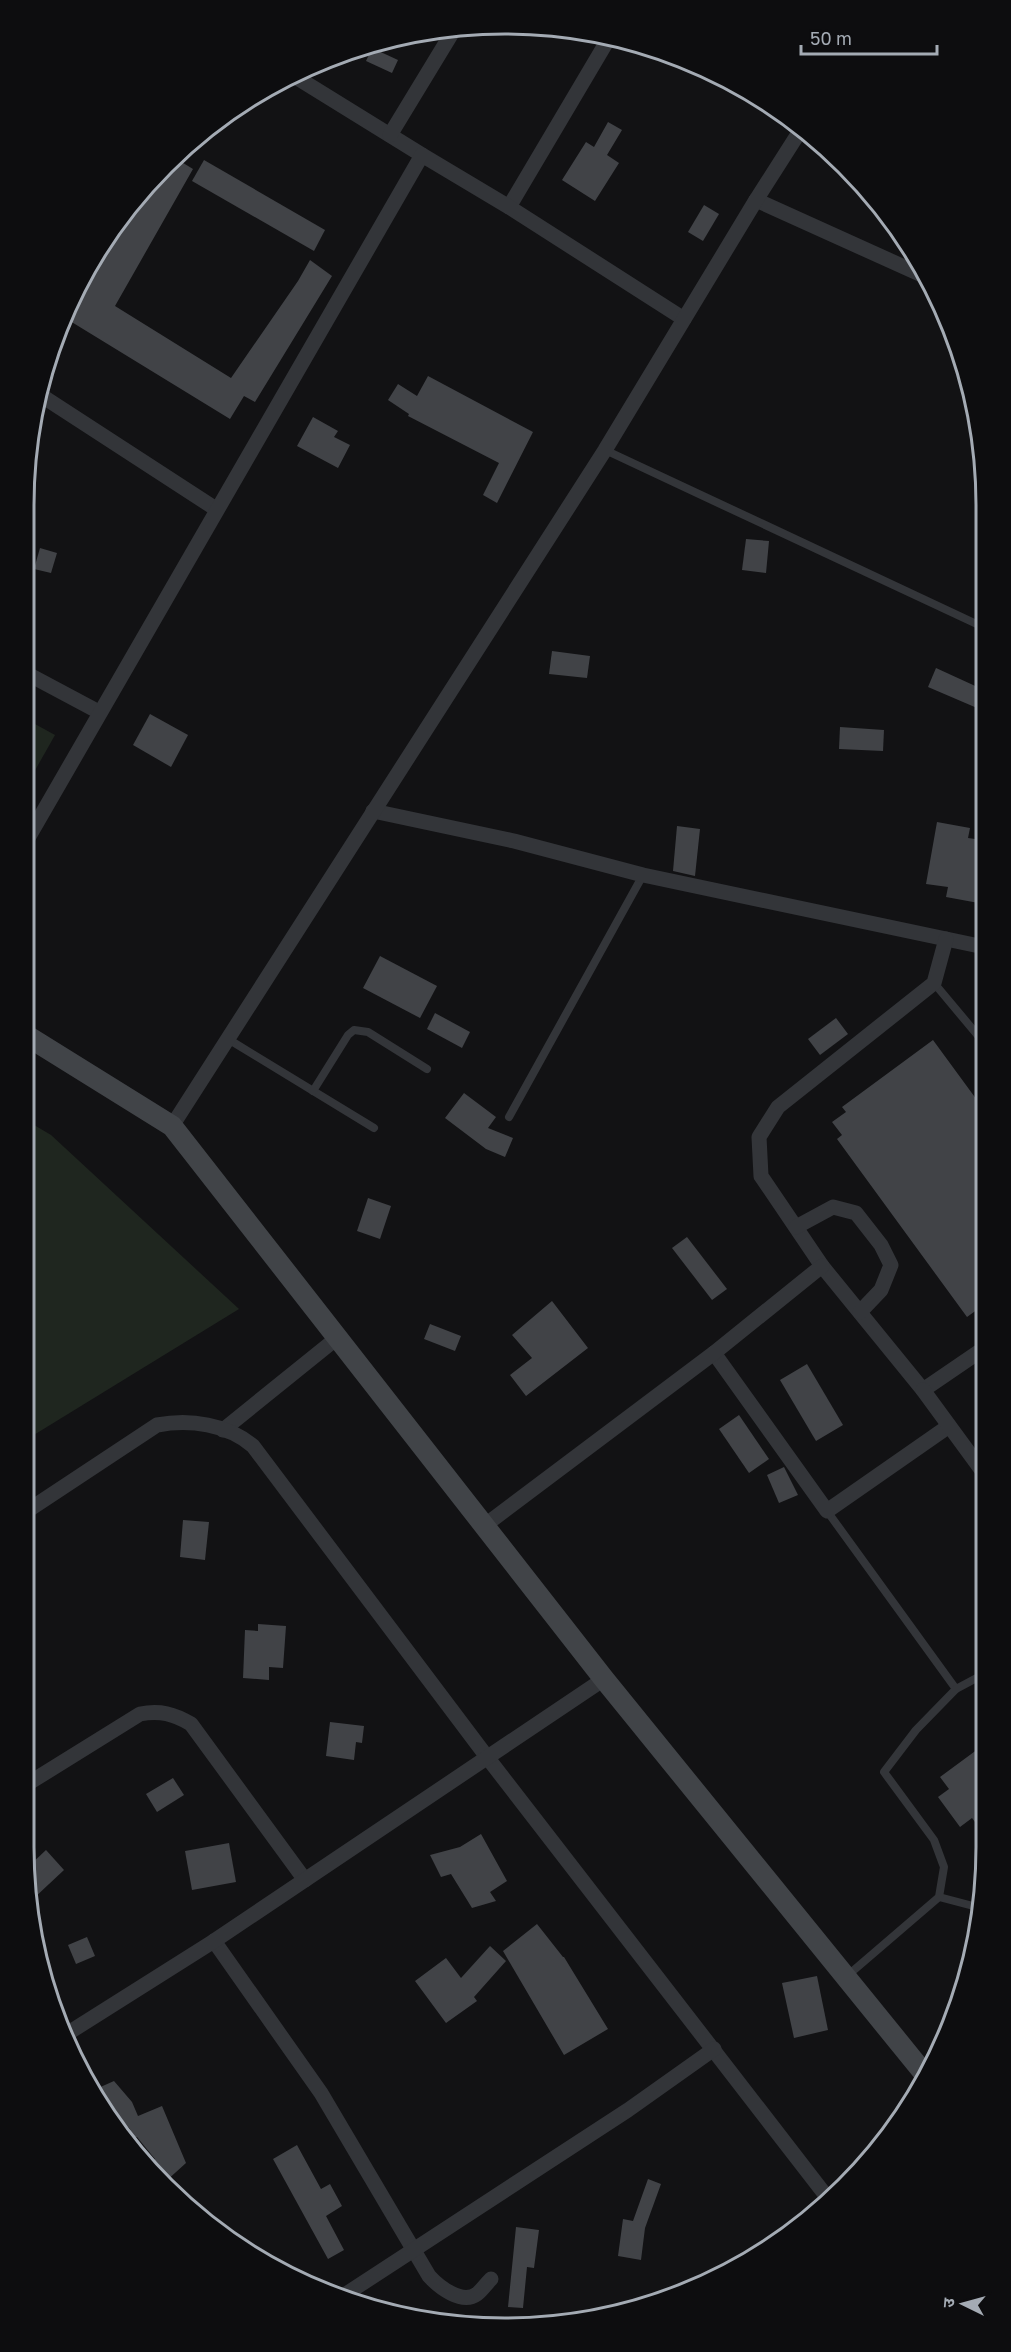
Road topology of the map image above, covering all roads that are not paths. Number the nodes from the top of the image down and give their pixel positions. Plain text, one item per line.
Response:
1 (449, 39) edge
2 (604, 46) edge
3 (302, 81) edge
4 (390, 135) junction
5 (797, 136) edge
6 (422, 155) junction
7 (756, 200) junction
8 (509, 207) junction
9 (914, 271) edge
10 (684, 320) junction
11 (47, 399) edge
12 (605, 450) junction
13 (216, 509) junction
14 (976, 624) edge
15 (34, 677) edge
16 (99, 712) junction
17 (373, 812) junction
18 (34, 827) edge
19 (643, 875) junction
20 (946, 939) junction
21 (976, 945) edge
22 (934, 983) junction
23 (976, 1033) edge
24 (228, 1039) junction
25 (34, 1040) edge
26 (427, 1069) dead end
27 (313, 1091) junction
28 (509, 1117) dead end
29 (172, 1126) junction
30 (374, 1128) dead end
31 (796, 1227) junction
32 (822, 1266) junction
33 (860, 1312) junction
34 (337, 1338) junction
35 (714, 1353) junction
36 (976, 1354) edge
37 (923, 1390) junction
38 (949, 1426) junction
39 (223, 1430) junction
40 (976, 1462) edge
41 (34, 1506) edge
42 (827, 1511) junction
43 (484, 1526) junction
44 (604, 1679) junction
45 (976, 1679) edge
46 (956, 1689) junction
47 (487, 1757) junction
48 (34, 1780) edge
49 (305, 1880) junction
50 (939, 1897) junction
51 (972, 1907) edge
52 (214, 1941) junction
53 (846, 1977) junction
54 (72, 2031) edge
55 (714, 2049) junction
56 (920, 2069) edge
57 (824, 2193) edge
58 (412, 2251) junction
59 (491, 2279) dead end
60 (350, 2291) edge

1 - 4 street
2 - 8 street
3 - 4 street
4 - 6 street
5 - 7 street
6 - 8 street
6 - 13 street
7 - 9 street
7 - 10 street
8 - 10 street
10 - 12 street
11 - 13 street
12 - 14 lane
12 - 17 street
13 - 16 street
15 - 16 street
16 - 18 street
17 - 19 street
17 - 24 street
19 - 20 street
19 - 28 lane
20 - 21 street
20 - 22 street
22 - 23 lane
22 - 31 street
24 - 27 lane
24 - 29 street
25 - 29 street
26 - 27 lane
27 - 30 lane
29 - 34 street
31 - 32 street
31 - 33 street
32 - 33 street
32 - 35 street
33 - 37 street
34 - 39 street
34 - 43 street
35 - 42 street
35 - 43 street
36 - 37 street
37 - 38 street
38 - 40 street
38 - 42 street
39 - 41 street
39 - 47 street
42 - 46 lane
43 - 44 street
44 - 47 street
44 - 53 street
45 - 46 lane
46 - 50 lane
47 - 49 street
47 - 55 street
48 - 49 street
49 - 52 street
50 - 51 lane
50 - 53 lane
52 - 54 street
52 - 58 street
53 - 56 street
55 - 57 street
55 - 58 street
58 - 59 street
58 - 60 street

